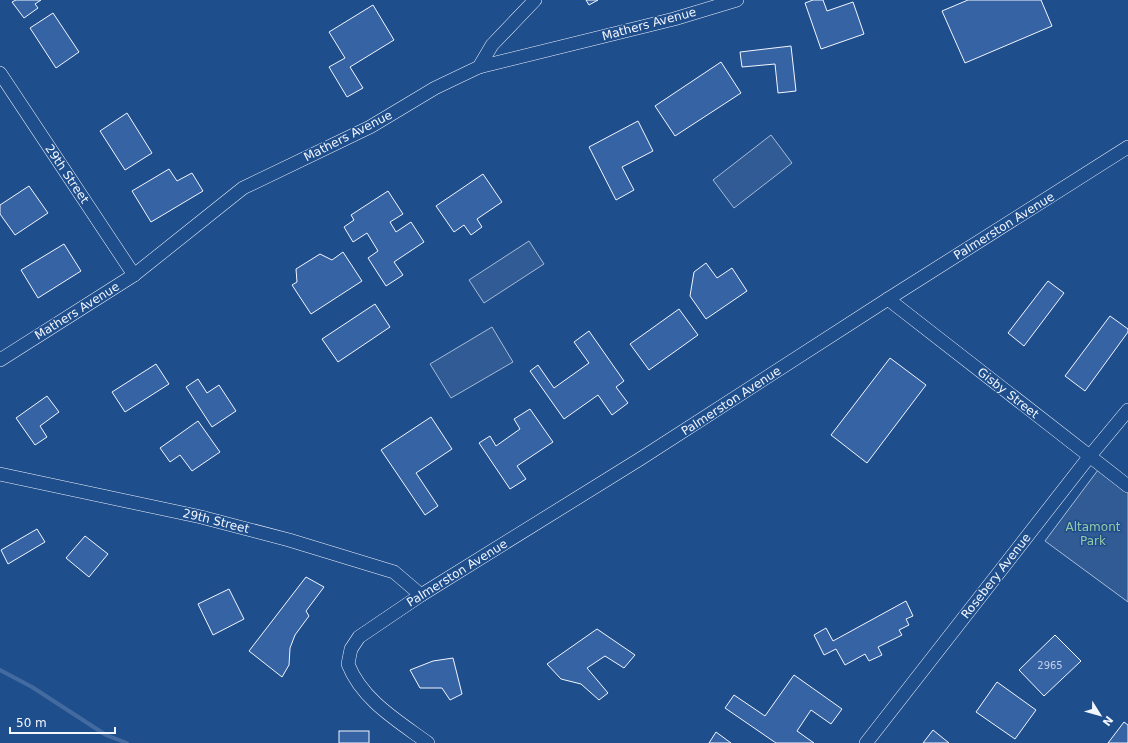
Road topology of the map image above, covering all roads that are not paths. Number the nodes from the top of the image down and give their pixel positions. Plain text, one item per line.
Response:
1 (535, 0) edge
2 (737, 0) edge
3 (479, 67) junction
4 (0, 73) edge
5 (1128, 147) edge
6 (134, 275) junction
7 (888, 299) junction
8 (0, 360) edge
9 (1128, 410) edge
10 (1089, 457) junction
11 (0, 474) edge
12 (1128, 486) edge
13 (422, 595) junction
14 (428, 743) edge
15 (866, 743) edge

1 - 3 street
2 - 3 street, Mathers Avenue
3 - 6 street, Mathers Avenue
4 - 6 street, 29th Street
5 - 7 street, Palmerston Avenue
6 - 8 street, Mathers Avenue
7 - 10 street, Gisby Street
7 - 13 street, Palmerston Avenue
9 - 10 street, Rosebery Avenue
10 - 12 street, Gisby Street
10 - 15 street, Rosebery Avenue
11 - 13 street, 29th Street
13 - 14 street, Palmerston Avenue

